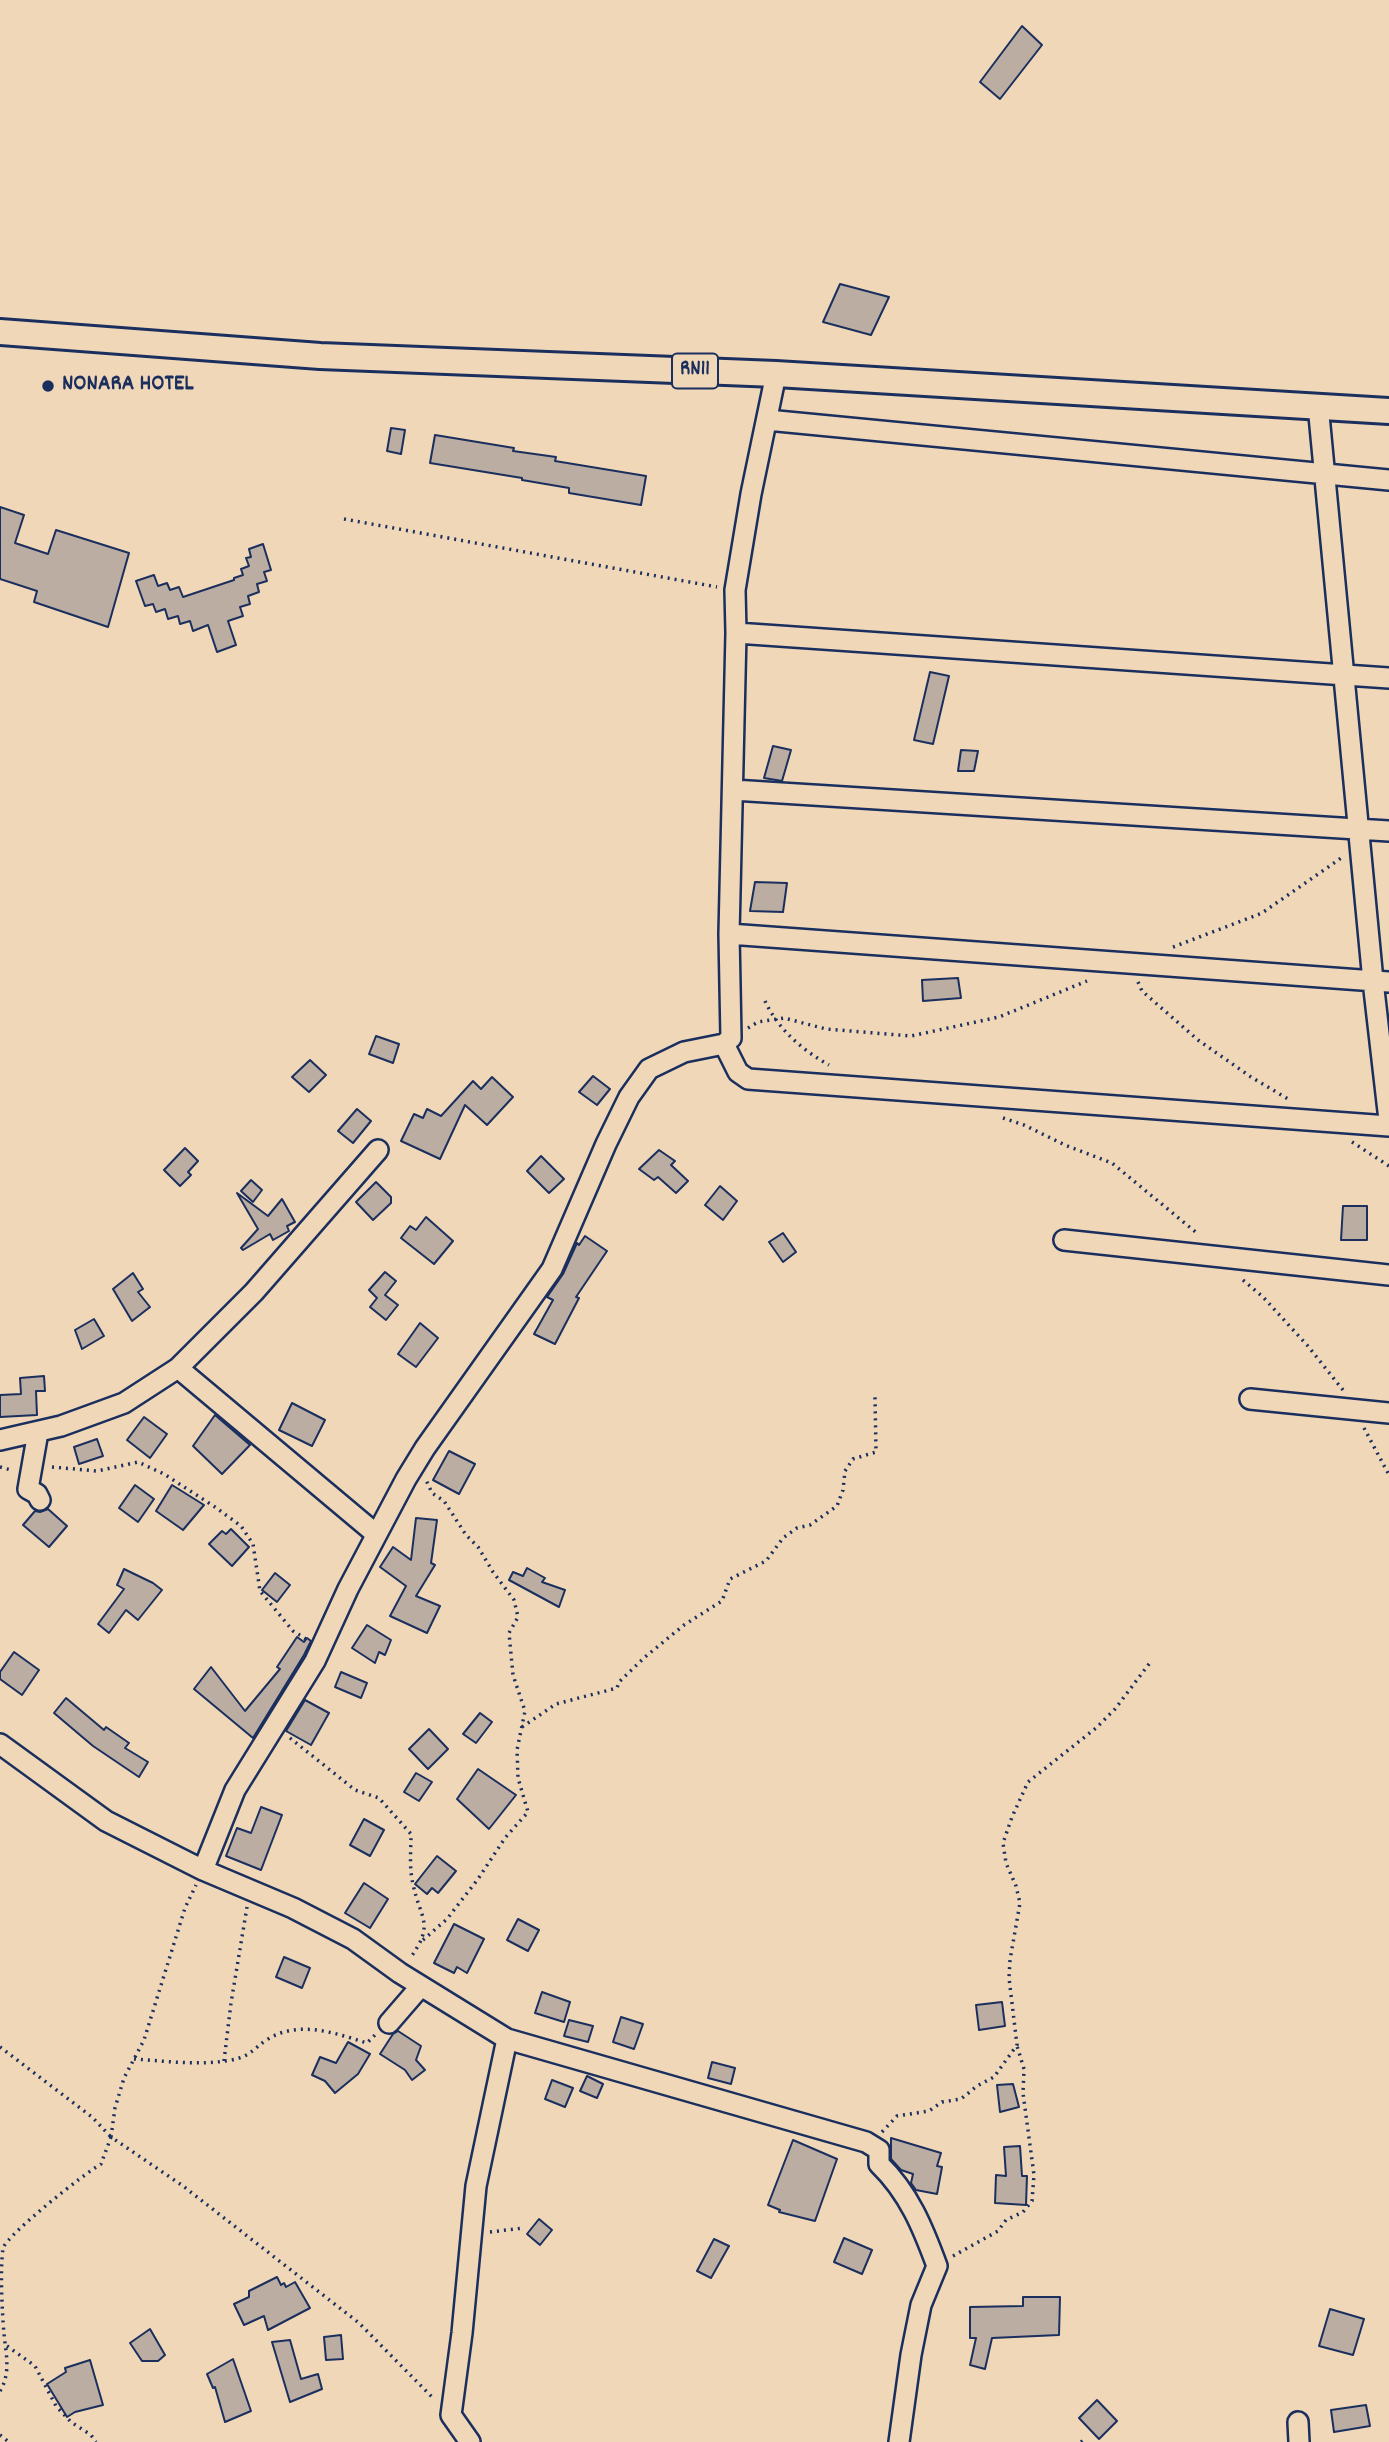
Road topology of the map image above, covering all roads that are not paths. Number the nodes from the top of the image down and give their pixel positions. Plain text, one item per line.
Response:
1 (0, 332) edge
2 (776, 374) junction
3 (1318, 405) junction
4 (1389, 411) edge
5 (766, 420) junction
6 (1325, 474) junction
7 (1389, 480) edge
8 (736, 633) junction
9 (1343, 674) junction
10 (1389, 678) edge
11 (733, 790) junction
12 (1358, 830) junction
13 (1389, 831) edge
14 (729, 934) junction
15 (1381, 981) edge
16 (724, 1044) junction
17 (1389, 1120) edge
18 (1389, 1126) edge
19 (378, 1150) dead end
20 (1064, 1240) dead end
21 (1389, 1275) edge
22 (178, 1368) junction
23 (1250, 1399) dead end
24 (1389, 1413) edge
25 (38, 1432) junction
26 (0, 1440) edge
27 (40, 1500) dead end
28 (376, 1534) junction
29 (0, 1744) edge
30 (203, 1870) junction
31 (421, 1986) junction
32 (389, 2023) road end
33 (507, 2039) junction
34 (470, 2442) edge
35 (899, 2442) edge

1 - 2 main road, RN11
2 - 3 main road, RN11
2 - 5 street
3 - 4 main road, RN11
3 - 6 street
5 - 6 street
5 - 8 street
6 - 7 street
6 - 9 street
8 - 9 street
8 - 11 street
9 - 10 street
9 - 12 street
11 - 12 street
11 - 14 street
12 - 13 street
12 - 15 street
14 - 15 street
14 - 16 street
15 - 17 street
16 - 18 street
16 - 28 street
19 - 22 street
20 - 21 street
22 - 25 street
22 - 28 street
23 - 24 street
25 - 26 street
25 - 27 street
28 - 30 street
29 - 30 street
30 - 31 street
31 - 32 street
31 - 33 street
33 - 34 street
33 - 35 street

